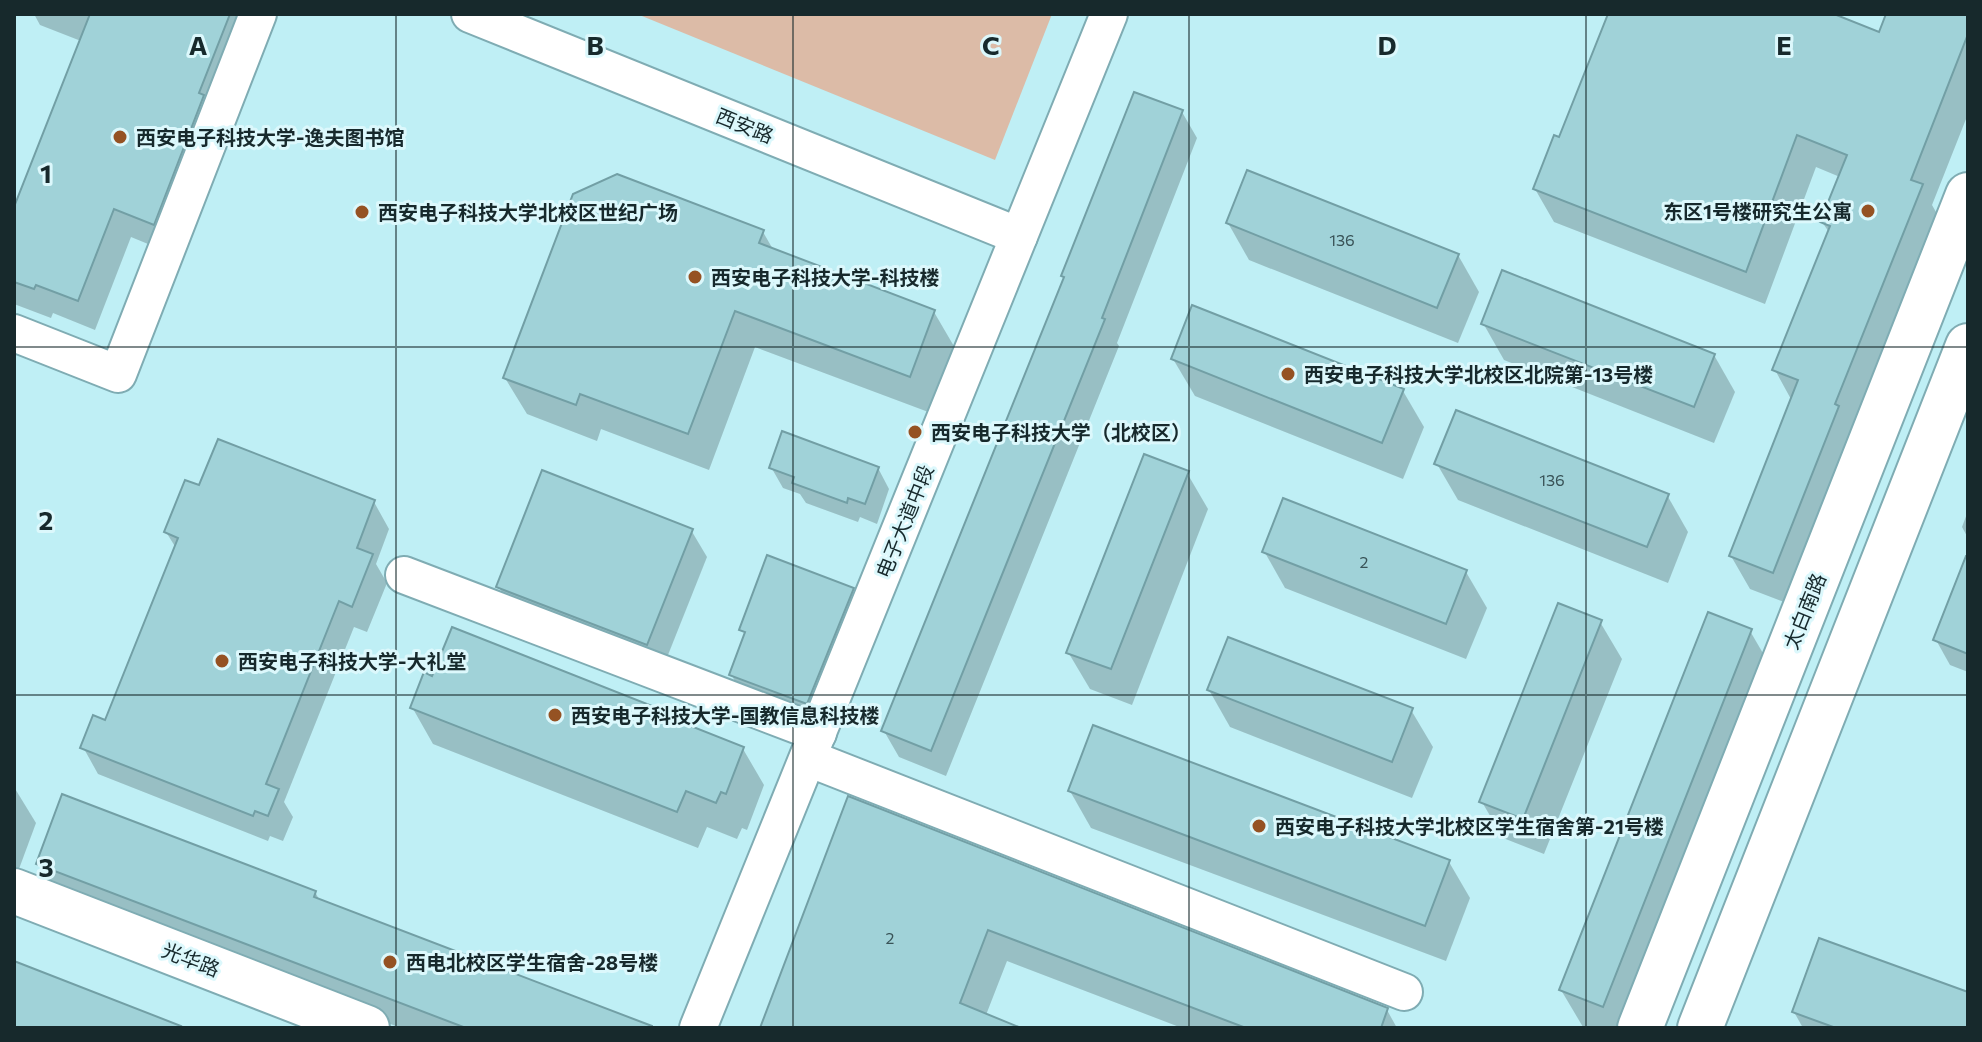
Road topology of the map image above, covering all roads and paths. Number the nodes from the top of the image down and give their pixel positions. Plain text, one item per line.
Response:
1 (258, 14) edge
2 (470, 14) edge
3 (1109, 14) edge
4 (1968, 195) edge
5 (1019, 236) junction
6 (14, 333) edge
7 (1968, 346) edge
8 (404, 575) dead end
9 (813, 745) junction
10 (14, 891) edge
11 (1404, 992) dead end
12 (367, 1028) edge
13 (698, 1028) edge
14 (1640, 1028) edge
15 (1700, 1028) edge

1 - 6 street
2 - 5 street, 西安路
3 - 5 street, 电子大道中段
4 - 14 main road, 太白南路
5 - 9 street, 电子大道中段
7 - 15 main road
8 - 9 street
9 - 11 street
9 - 13 street, 电子大道中段
10 - 12 main road, 光华路

